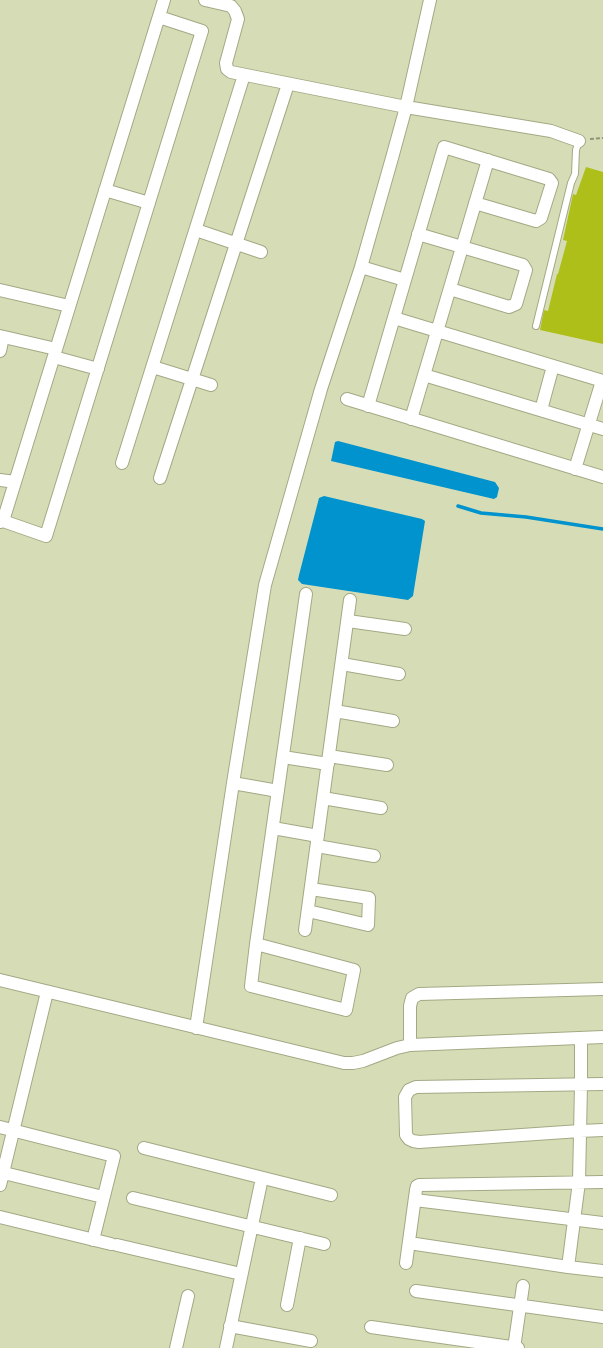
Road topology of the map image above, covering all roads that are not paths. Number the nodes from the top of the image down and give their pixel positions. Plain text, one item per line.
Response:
1 (164, 0) edge
2 (205, 0) edge
3 (430, 0) edge
4 (159, 17) junction
5 (244, 75) junction
6 (288, 84) junction
7 (406, 107) junction
8 (579, 141) joint
9 (488, 160) junction
10 (105, 190) junction
11 (149, 203) junction
12 (475, 203) junction
13 (196, 230) junction
14 (418, 234) junction
15 (236, 244) junction
16 (462, 247) junction
17 (261, 252) dead end
18 (361, 266) junction
19 (405, 280) junction
20 (450, 289) junction
21 (0, 290) edge
22 (70, 306) junction
23 (394, 318) junction
24 (536, 326) dead end
25 (437, 331) junction
26 (2, 336) edge
27 (0, 351) edge
28 (55, 353) junction
29 (553, 366) junction
30 (153, 367) junction
31 (98, 369) junction
32 (424, 375) junction
33 (192, 379) junction
34 (602, 381) edge
35 (211, 385) dead end
36 (347, 399) dead end
37 (368, 406) junction
38 (541, 410) junction
39 (411, 419) junction
40 (588, 425) junction
41 (603, 429) edge
42 (122, 463) dead end
43 (575, 469) junction
44 (603, 477) edge
45 (160, 478) dead end
46 (0, 480) edge
47 (15, 482) junction
48 (1, 522) edge
49 (306, 594) dead end
50 (350, 600) dead end
51 (348, 621) junction
52 (405, 629) dead end
53 (342, 664) junction
54 (399, 674) dead end
55 (335, 711) junction
56 (393, 720) dead end
57 (283, 757) junction
58 (329, 760) junction
59 (387, 765) dead end
60 (233, 783) junction
61 (278, 791) junction
62 (324, 798) junction
63 (381, 808) dead end
64 (273, 828) junction
65 (318, 841) junction
66 (374, 856) dead end
67 (311, 889) junction
68 (308, 911) junction
69 (305, 930) dead end
70 (256, 944) junction
71 (0, 980) edge
72 (603, 989) edge
73 (47, 992) junction
74 (196, 1028) junction
75 (603, 1037) edge
76 (581, 1038) junction
77 (410, 1045) junction
78 (603, 1084) edge
79 (582, 1085) junction
80 (0, 1127) edge
81 (603, 1130) edge
82 (13, 1131) junction
83 (580, 1131) junction
84 (144, 1148) dead end
85 (2, 1172) edge
86 (262, 1178) junction
87 (578, 1182) junction
88 (603, 1182) edge
89 (0, 1185) edge
90 (331, 1195) dead end
91 (103, 1197) junction
92 (133, 1198) dead end
93 (415, 1200) junction
94 (0, 1217) edge
95 (574, 1220) junction
96 (603, 1223) edge
97 (252, 1226) junction
98 (300, 1238) junction
99 (93, 1240) junction
100 (409, 1243) junction
101 (324, 1244) dead end
102 (406, 1263) dead end
103 (568, 1267) junction
104 (603, 1271) edge
105 (241, 1274) junction
106 (523, 1286) dead end
107 (416, 1291) dead end
108 (188, 1296) dead end
109 (287, 1305) dead end
110 (520, 1305) junction
111 (603, 1317) edge
112 (230, 1326) junction
113 (371, 1326) dead end
114 (311, 1341) dead end
115 (176, 1348) edge
116 (226, 1348) edge
117 (515, 1348) edge

1 - 4 street
2 - 5 street
3 - 7 street
4 - 10 street
4 - 11 street
5 - 6 street
5 - 13 street
6 - 7 street
6 - 15 street
7 - 8 street
7 - 18 street
8 - 24 lane
9 - 12 street
9 - 12 street
9 - 14 street
10 - 11 street
10 - 22 street
11 - 31 street
12 - 16 street
13 - 15 street
13 - 30 street
14 - 16 street
14 - 19 street
15 - 17 street
15 - 33 street
16 - 20 street
16 - 20 street
18 - 19 street
18 - 60 street
19 - 23 street
20 - 25 street
21 - 22 street
22 - 28 street
23 - 25 street
23 - 37 street
25 - 29 street
25 - 32 street
26 - 27 street
26 - 28 street
28 - 31 street
28 - 47 street
29 - 34 street
29 - 38 street
30 - 33 street
30 - 42 street
31 - 48 street
32 - 38 street
32 - 39 street
33 - 35 street
33 - 45 street
34 - 40 street
36 - 37 street
37 - 39 street
38 - 40 street
39 - 43 street
40 - 41 street
40 - 43 street
43 - 44 street
46 - 47 street
47 - 48 street
49 - 57 street
50 - 51 street
51 - 52 street
51 - 53 street
53 - 54 street
53 - 55 street
55 - 56 street
55 - 58 street
57 - 58 street
57 - 61 street
58 - 59 street
58 - 62 street
60 - 61 street
60 - 74 street
61 - 64 street
62 - 63 street
62 - 65 street
64 - 65 street
64 - 70 street
65 - 66 street
65 - 67 street
67 - 68 street
67 - 68 street
68 - 69 street
70 - 70 street
71 - 73 street
72 - 77 street
73 - 74 street
73 - 82 street
74 - 77 street
75 - 76 street
76 - 77 street
76 - 79 street
78 - 79 street
79 - 83 street
79 - 83 street
80 - 82 street
81 - 83 street
82 - 85 street
82 - 91 street
83 - 87 street
84 - 86 street
85 - 89 street
85 - 91 street
86 - 90 street
86 - 97 street
87 - 88 street
87 - 93 street
87 - 95 street
91 - 99 street
92 - 97 street
93 - 95 street
93 - 100 street
94 - 99 street
95 - 96 street
95 - 103 street
97 - 98 street
97 - 105 street
98 - 101 street
98 - 109 street
99 - 105 street
100 - 102 street
100 - 103 street
103 - 104 street
105 - 112 street
106 - 110 street
107 - 110 street
108 - 115 street
110 - 111 street
110 - 117 street
112 - 114 street
112 - 116 street
113 - 117 street

